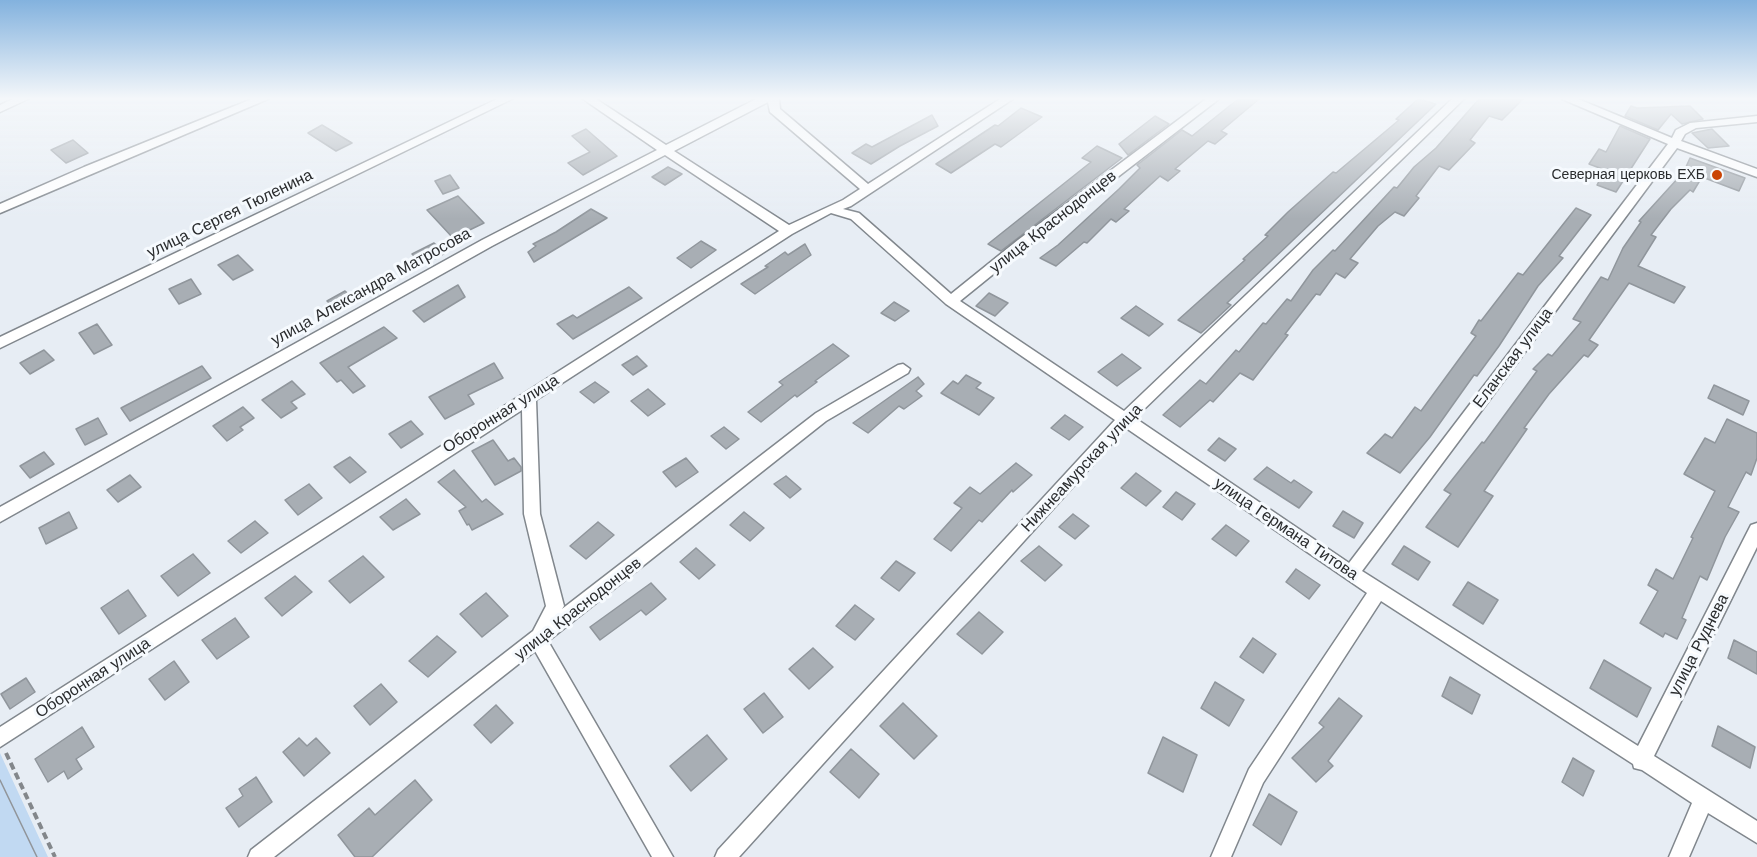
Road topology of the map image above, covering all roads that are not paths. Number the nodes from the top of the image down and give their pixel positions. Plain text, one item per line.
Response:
1 (164, 139) edge
2 (424, 139) edge
3 (648, 139) edge
4 (691, 139) edge
5 (808, 139) edge
6 (944, 139) edge
7 (1161, 139) edge
8 (1417, 139) edge
9 (1665, 139) edge
10 (1677, 139) edge
11 (1675, 143) junction
12 (667, 152) junction
13 (1757, 173) edge
14 (866, 188) junction
15 (0, 209) edge
16 (830, 209) junction
17 (788, 231) junction
18 (951, 302) junction
19 (0, 343) edge
20 (903, 369) dead end
21 (529, 396) junction
22 (1125, 419) junction
23 (0, 515) edge
24 (1757, 530) edge
25 (1351, 573) junction
26 (1378, 591) junction
27 (538, 640) junction
28 (3, 745) edge
29 (1641, 760) junction
30 (1703, 800) junction
31 (1757, 833) edge
32 (258, 857) edge
33 (663, 857) edge
34 (725, 857) edge
35 (1221, 857) edge
36 (1679, 857) edge

1 - 15 street
2 - 19 street, улица Сергея Тюленина
3 - 12 street
4 - 12 street, улица Александра Матросова
5 - 14 street
6 - 14 street, Оборонная улица
7 - 18 street, улица Краснодонцев
8 - 22 street, Нижнеамурская улица
9 - 11 street
10 - 11 street, Еланская улица
11 - 13 street
11 - 25 street, Еланская улица
12 - 17 street
12 - 23 street, улица Александра Матросова
14 - 16 street, Оборонная улица
16 - 17 street, Оборонная улица
16 - 18 street, улица Германа Титова
17 - 21 street, Оборонная улица
18 - 22 street, улица Германа Титова
20 - 27 street, улица Краснодонцев
21 - 27 street
21 - 28 street, Оборонная улица
22 - 25 street, улица Германа Титова
22 - 34 street, Нижнеамурская улица
24 - 29 street, улица Руднева
25 - 26 street, улица Германа Титова
26 - 29 street, улица Германа Титова
26 - 35 street
27 - 32 street, улица Краснодонцев
27 - 33 street
29 - 30 street, улица Германа Титова
30 - 31 street, улица Германа Титова
30 - 36 street

